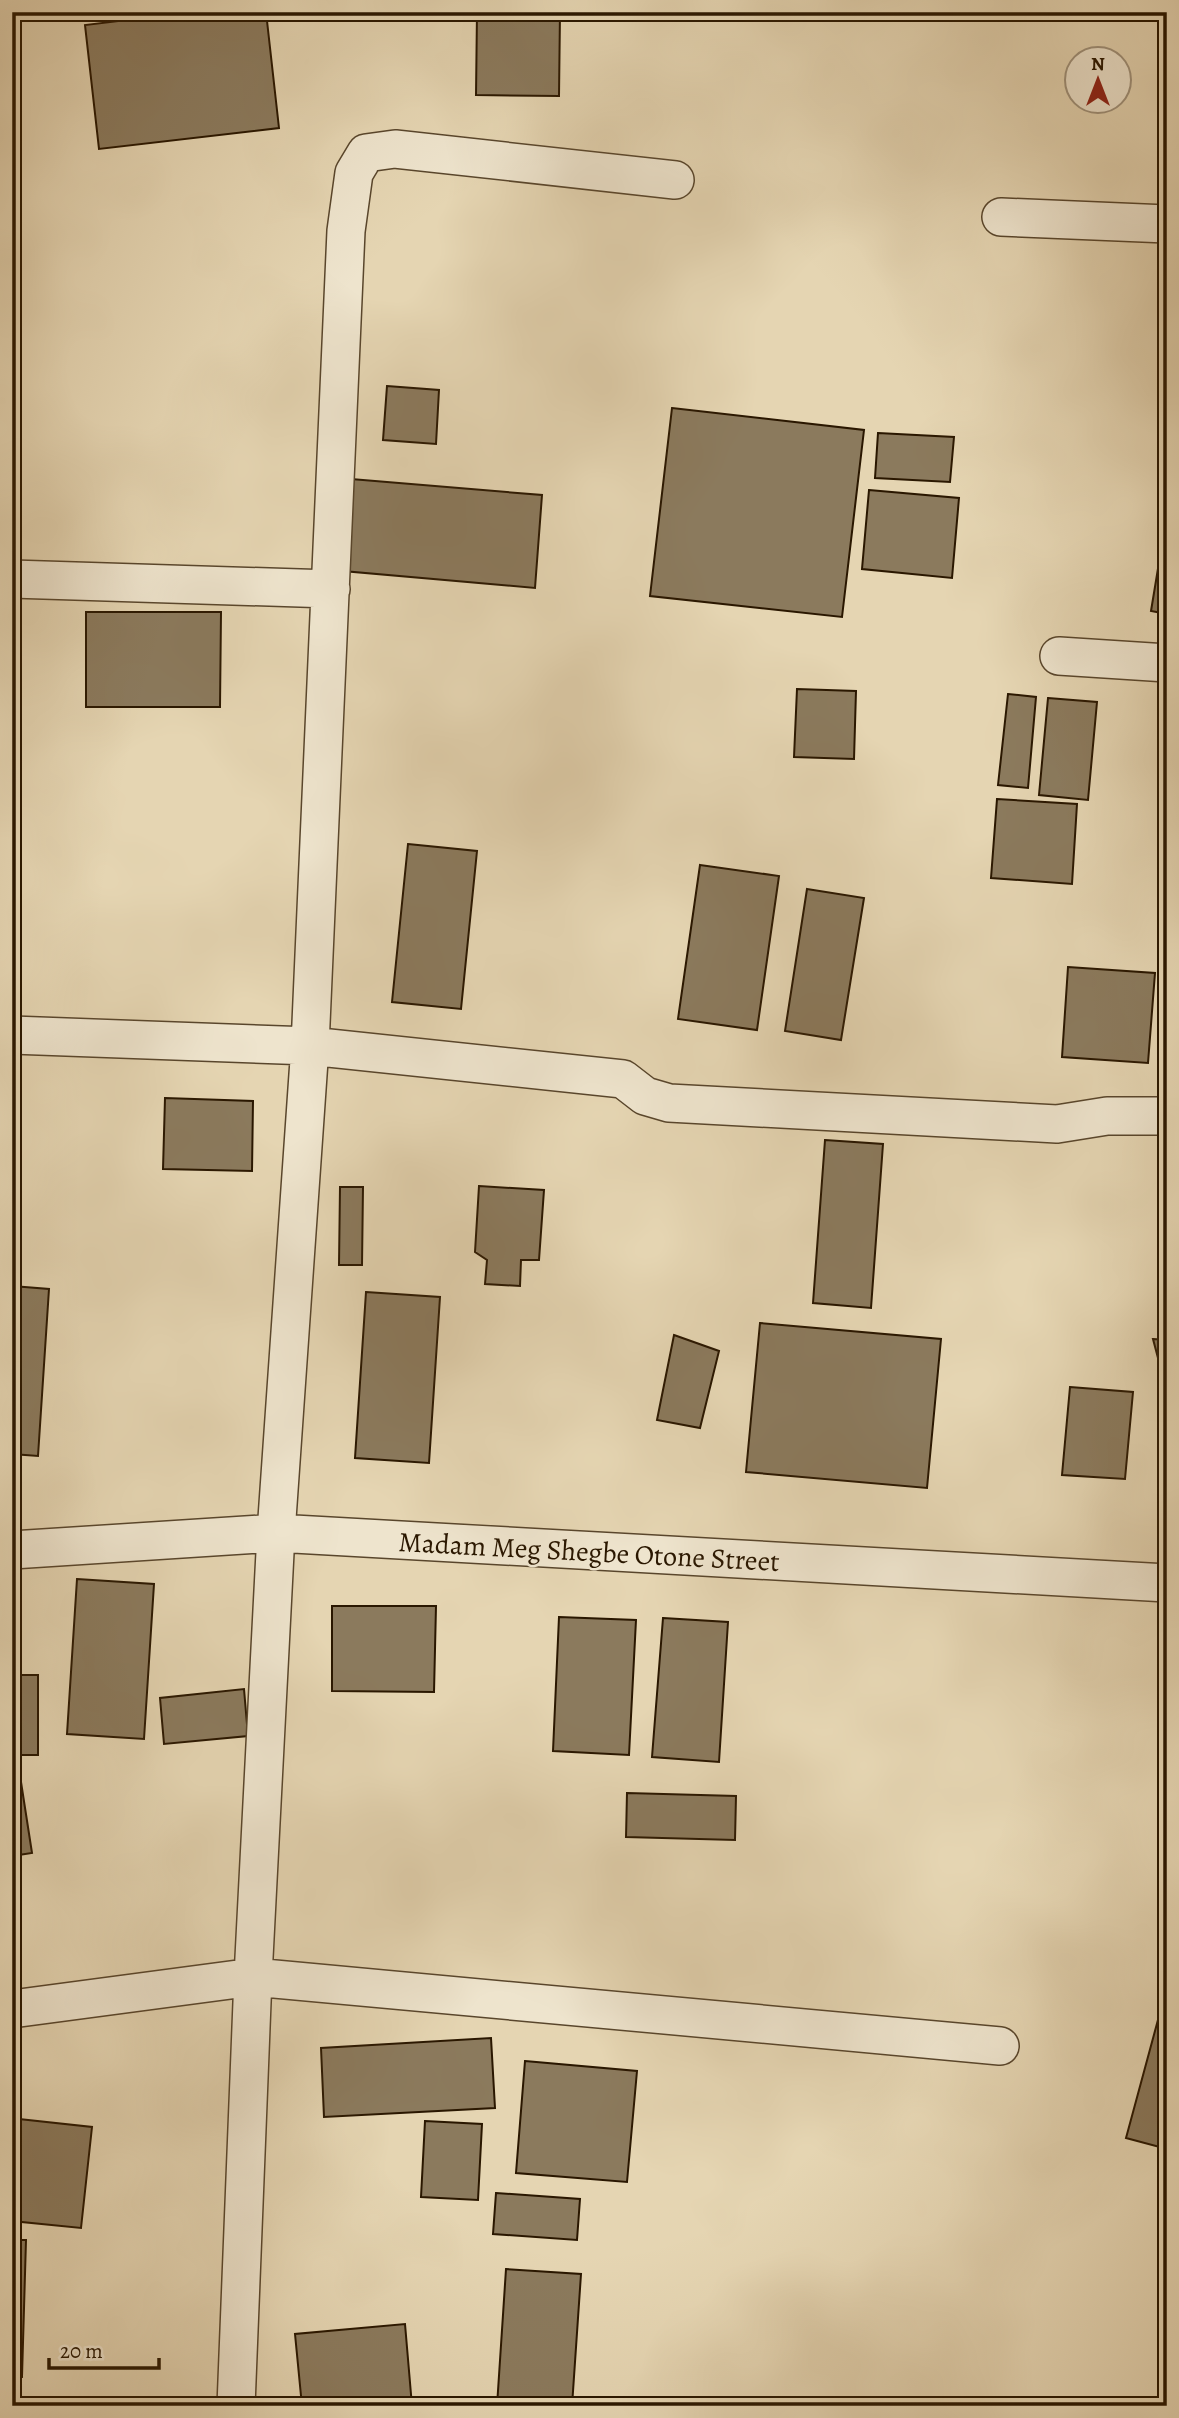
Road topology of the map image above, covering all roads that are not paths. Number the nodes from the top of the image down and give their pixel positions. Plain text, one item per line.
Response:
1 (675, 180) dead end
2 (1001, 216) dead end
3 (1167, 224) edge
4 (12, 579) edge
5 (331, 589) junction
6 (1059, 656) dead end
7 (1167, 663) edge
8 (12, 1035) edge
9 (310, 1046) junction
10 (1167, 1116) edge
11 (276, 1533) junction
12 (12, 1550) edge
13 (1167, 1583) edge
14 (253, 1977) junction
15 (12, 2009) edge
16 (1000, 2046) dead end
17 (236, 2406) edge

1 - 5 street
2 - 3 street
4 - 5 street
5 - 9 street
6 - 7 street
8 - 9 street
9 - 10 street
9 - 11 street
11 - 12 street, Madam Meg Shegbe Otone Street
11 - 13 street, Madam Meg Shegbe Otone Street
11 - 14 street
14 - 15 street
14 - 16 street
14 - 17 street

